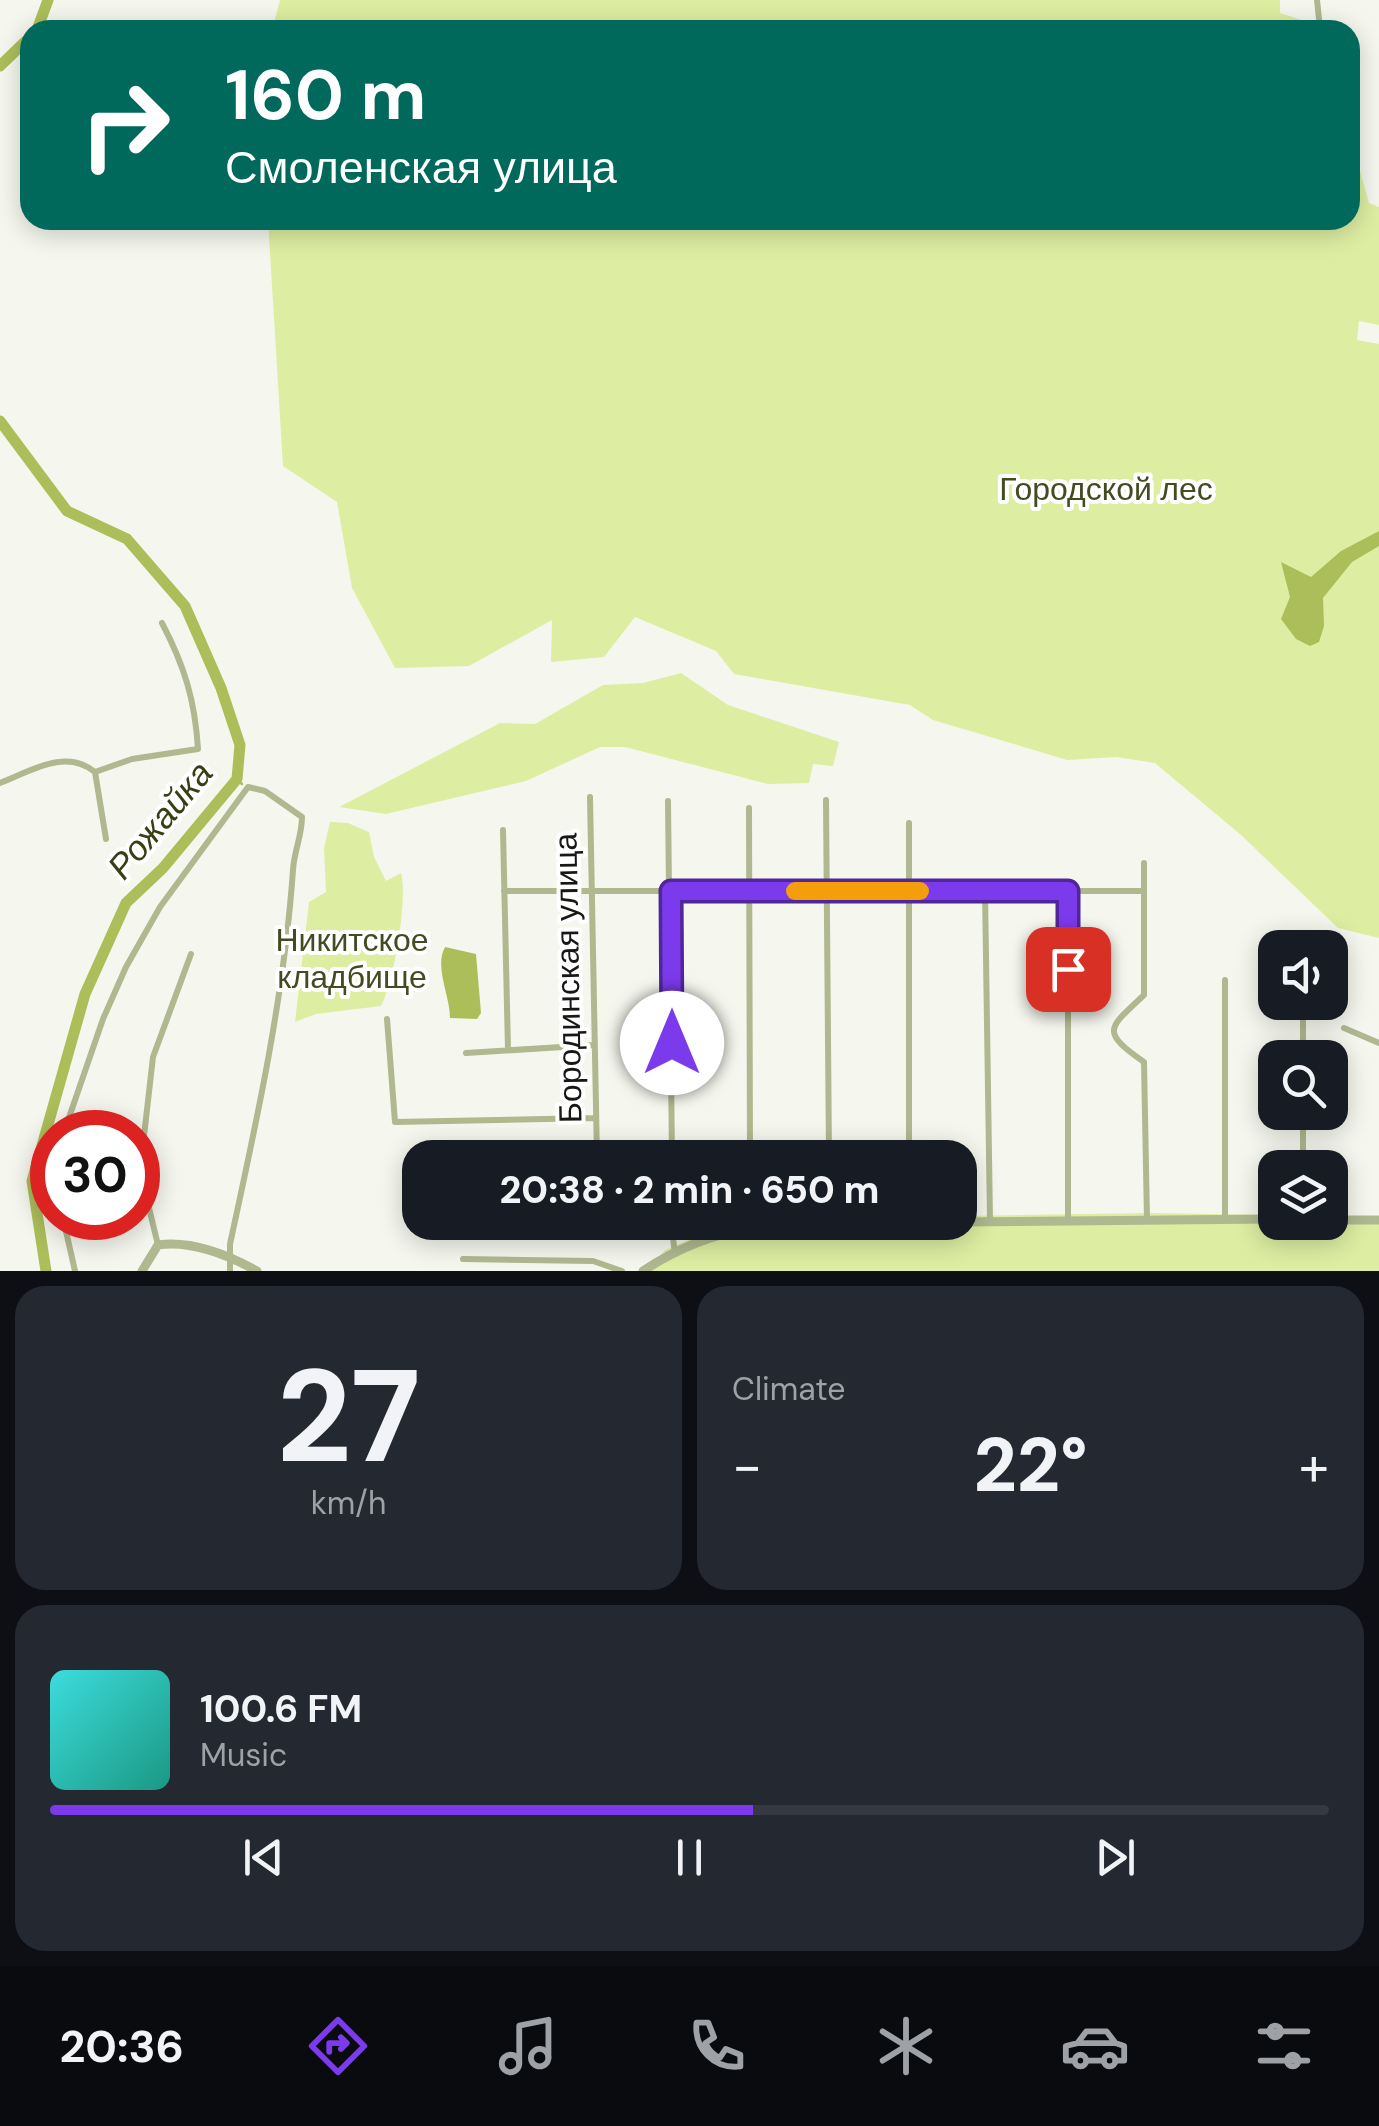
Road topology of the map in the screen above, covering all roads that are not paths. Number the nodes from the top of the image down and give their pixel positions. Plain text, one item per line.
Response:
1 (1316, 0) edge
2 (1319, 19) dead end
3 (162, 624) dead end
4 (95, 772) junction
5 (0, 783) edge
6 (590, 798) dead end
7 (826, 800) dead end
8 (668, 801) dead end
9 (748, 808) dead end
10 (908, 823) dead end
11 (503, 830) dead end
12 (106, 839) dead end
13 (1144, 862) dead end
14 (504, 891) junction
15 (591, 891) junction
16 (671, 891) junction
17 (748, 891) junction
18 (827, 891) junction
19 (908, 891) junction
20 (985, 891) junction
21 (1068, 891) junction
22 (1144, 891) junction
23 (191, 954) dead end
24 (1225, 980) dead end
25 (386, 1018) dead end
26 (1344, 1028) dead end
27 (1379, 1043) edge
28 (594, 1046) junction
29 (508, 1050) junction
30 (466, 1053) dead end
31 (72, 1110) edge
32 (595, 1118) junction
33 (596, 1140) edge
34 (672, 1140) edge
35 (750, 1140) edge
36 (829, 1140) edge
37 (909, 1140) edge
38 (1225, 1219) junction
39 (1258, 1219) edge
40 (1146, 1220) junction
41 (1348, 1220) edge
42 (1379, 1220) edge
43 (977, 1221) edge
44 (990, 1221) junction
45 (1068, 1221) junction
46 (68, 1240) edge
47 (673, 1240) edge
48 (710, 1240) edge
49 (158, 1244) junction
50 (675, 1254) junction
51 (228, 1255) junction
52 (463, 1259) dead end
53 (76, 1271) edge
54 (142, 1271) edge
55 (230, 1271) edge
56 (256, 1271) edge
57 (622, 1271) edge
58 (643, 1271) edge

1 - 2 street
3 - 4 street
4 - 5 street
4 - 12 street
6 - 15 street, Бородинская улица
7 - 18 street
8 - 16 street
9 - 17 street
10 - 19 street
11 - 14 street
13 - 22 street
14 - 15 street
14 - 29 street
15 - 16 street
15 - 28 street, Бородинская улица
16 - 17 street
16 - 34 street
17 - 18 street
17 - 35 street
18 - 19 street
18 - 36 street
19 - 20 street
19 - 37 street
20 - 21 street
20 - 44 street
21 - 22 street
21 - 45 street
22 - 40 street
23 - 49 street
24 - 38 street
25 - 32 street
26 - 27 street
28 - 29 street
28 - 32 street, Бородинская улица
29 - 30 street
31 - 51 street
32 - 33 street, Бородинская улица
38 - 39 street
38 - 40 street
40 - 45 street
41 - 42 street
43 - 44 street
44 - 45 street
46 - 53 street
47 - 50 street
48 - 50 street
49 - 51 street
49 - 54 street
50 - 58 street
51 - 55 street
51 - 56 street
52 - 57 street

